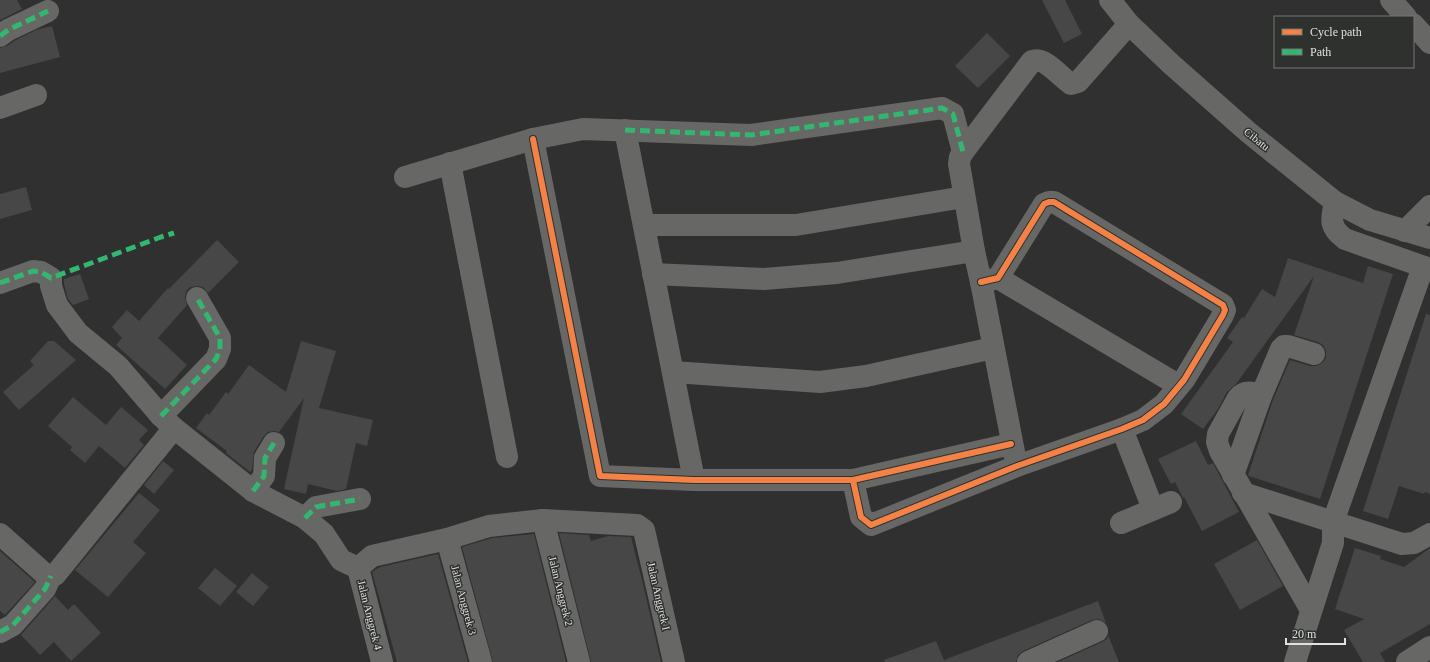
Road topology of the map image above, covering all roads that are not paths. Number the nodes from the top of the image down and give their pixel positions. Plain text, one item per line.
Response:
1 (1110, 0) edge
2 (1391, 0) edge
3 (48, 11) dead end
4 (1405, 16) edge
5 (1129, 24) junction
6 (1414, 25) edge
7 (0, 36) edge
8 (1430, 43) edge
9 (36, 95) dead end
10 (0, 108) edge
11 (625, 130) junction
12 (533, 139) junction
13 (963, 152) junction
14 (450, 163) junction
15 (405, 177) dead end
16 (964, 197) junction
17 (1335, 202) junction
18 (1430, 206) edge
19 (644, 225) junction
20 (1405, 231) junction
21 (1430, 238) edge
22 (974, 251) junction
23 (1427, 268) edge
24 (653, 274) junction
25 (989, 280) junction
26 (0, 283) edge
27 (1430, 293) edge
28 (197, 298) dead end
29 (993, 348) junction
30 (1314, 354) dead end
31 (673, 372) junction
32 (1178, 385) junction
33 (167, 422) junction
34 (1122, 429) junction
35 (274, 443) dead end
36 (1012, 444) junction
37 (506, 457) dead end
38 (1017, 466) junction
39 (694, 480) junction
40 (853, 480) junction
41 (1238, 484) junction
42 (253, 492) junction
43 (360, 499) dead end
44 (305, 518) junction
45 (543, 520) junction
46 (1121, 523) dead end
47 (1340, 524) junction
48 (0, 534) edge
49 (1430, 534) edge
50 (447, 539) junction
51 (358, 568) junction
52 (51, 576) junction
53 (1311, 610) junction
54 (1097, 631) dead end
55 (0, 632) edge
56 (1430, 647) edge
57 (382, 662) edge
58 (481, 662) edge
59 (579, 662) edge
60 (674, 662) edge
61 (1028, 662) edge
62 (1295, 662) edge
63 (1408, 662) edge

1 - 5 street, Cibatu
2 - 4 street
3 - 7 street
5 - 13 street
5 - 17 street, Cibatu
6 - 8 street
9 - 10 street
11 - 12 street
11 - 13 street
11 - 19 street
12 - 14 street
12 - 39 street
13 - 16 street
14 - 15 street
14 - 37 street
16 - 19 street
16 - 22 street
17 - 20 street, Cibatu
17 - 23 street
18 - 20 street
19 - 24 street
20 - 21 street, Cibatu
22 - 24 street
22 - 25 street
23 - 47 street
24 - 31 street
25 - 29 street
25 - 32 street
25 - 32 street
26 - 33 street
27 - 47 street
28 - 33 street
29 - 31 street
29 - 36 street
30 - 41 street
31 - 39 street
32 - 34 street
33 - 42 street
33 - 52 street
34 - 38 street
34 - 46 street
35 - 42 street
36 - 38 street
36 - 40 street
38 - 40 street
39 - 40 street
41 - 47 street
41 - 53 street
42 - 44 street
43 - 44 street
44 - 51 street
45 - 50 street
45 - 59 street, Jalan Anggrek 2
45 - 60 street, Jalan Anggrek I
47 - 49 street
47 - 53 street
48 - 52 street
50 - 51 street
50 - 58 street, Jalan Anggrek 3
51 - 57 street, Jalan Anggrek 4
52 - 55 street
53 - 62 street
54 - 61 street
56 - 63 street

